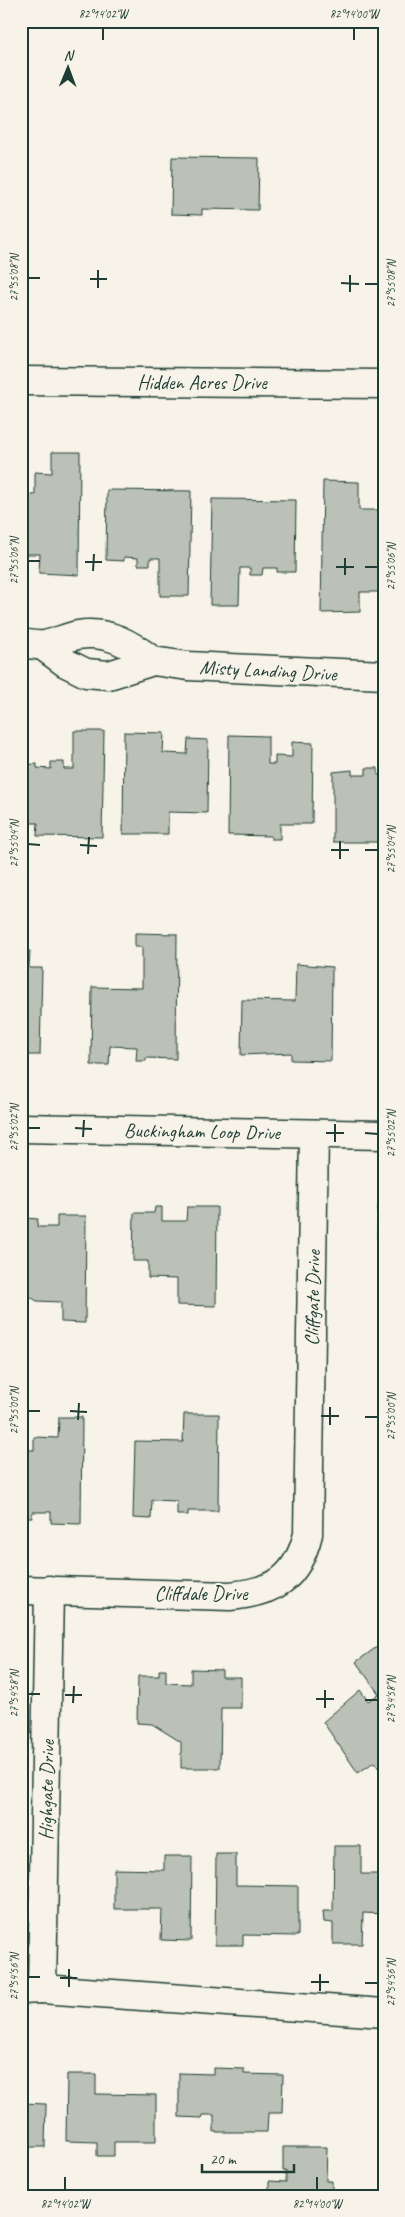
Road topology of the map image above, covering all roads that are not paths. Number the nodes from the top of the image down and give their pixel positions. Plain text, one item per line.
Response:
1 (21, 381) edge
2 (384, 384) edge
3 (32, 644) edge
4 (153, 661) junction
5 (384, 675) edge
6 (21, 1128) edge
7 (314, 1134) junction
8 (384, 1135) edge
9 (310, 1462) joint
10 (21, 1590) edge
11 (49, 1590) junction
12 (32, 1990) edge
13 (384, 2013) edge

1 - 2 street, Hidden Acres Drive
3 - 4 street
3 - 4 street
4 - 5 street, Misty Landing Drive
6 - 7 street, Buckingham Loop Drive
7 - 8 street, Buckingham Loop Drive
7 - 9 street, Cliffgate Drive
9 - 11 street, Cliffdale Drive
10 - 11 street, Cliffdale Drive
11 - 12 street, Highgate Drive
12 - 13 street, Highgate Drive

